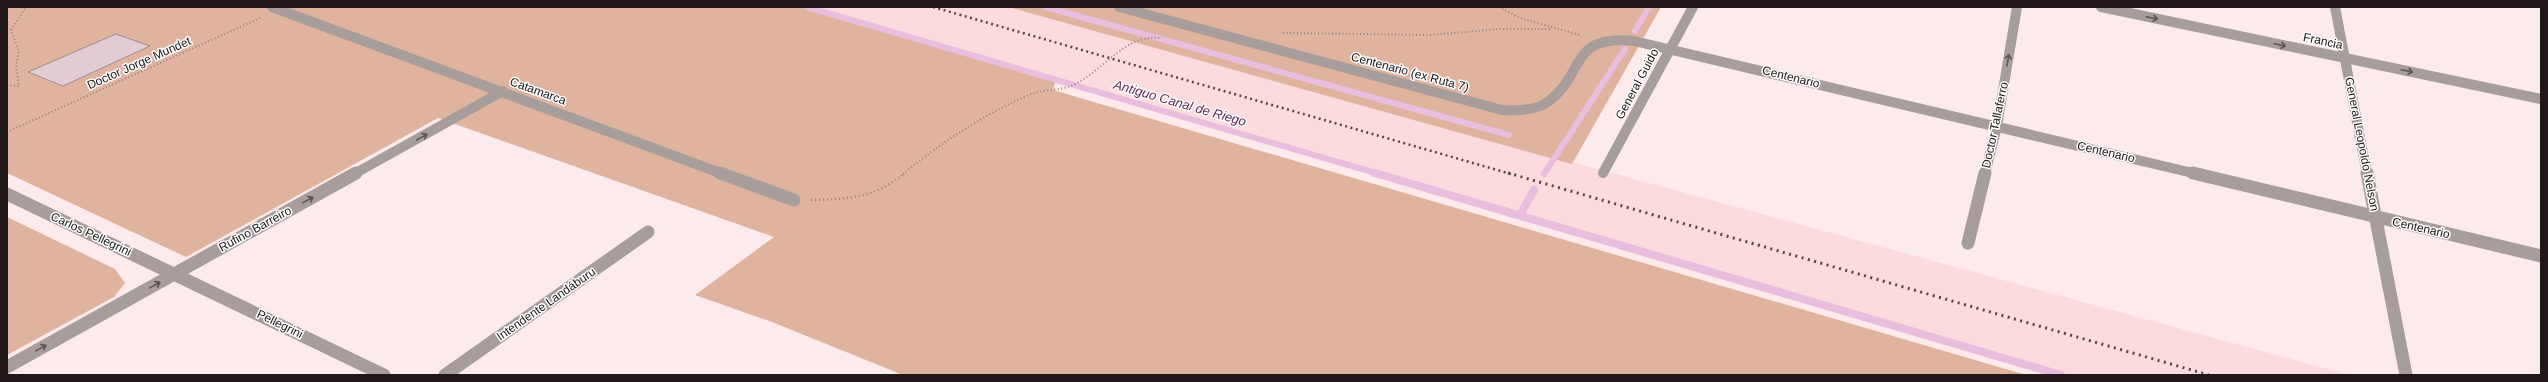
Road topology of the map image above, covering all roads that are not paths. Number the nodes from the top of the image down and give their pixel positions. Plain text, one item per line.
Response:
1 (1119, 7) edge
2 (1693, 7) edge
3 (2017, 7) edge
4 (2101, 7) edge
5 (2335, 7) edge
6 (276, 8) edge
7 (1671, 48) junction
8 (2345, 58) junction
9 (503, 91) junction
10 (2541, 99) edge
11 (1997, 126) junction
12 (1603, 173) dead end
13 (7, 194) edge
14 (794, 200) road end
15 (2377, 218) junction
16 (648, 232) dead end
17 (1968, 243) dead end
18 (2541, 256) edge
19 (176, 273) junction
20 (7, 367) edge
21 (384, 375) edge
22 (445, 375) edge
23 (2406, 375) edge

1 - 7 street, Centenario (ex Ruta 7)
2 - 7 street, General Guido
11 -> 3 street, Doctor Tallaferro
4 -> 8 street, Francia
5 - 8 street, General Leopoldo Nelson
6 - 9 street, Catamarca
7 - 11 street, Centenario
7 - 12 street, General Guido
8 -> 10 street, Francia
8 - 15 street, General Leopoldo Nelson
9 - 14 street, Catamarca
19 -> 9 street, Rufino Barreiro
11 - 15 street, Centenario
11 - 17 street, Doctor Tallaferro
13 - 19 street, Carlos Pellegrini
15 - 18 street, Centenario
15 - 23 street, General Leopoldo Nelson
16 - 22 street, Intendente Landáburu
20 -> 19 street, Rufino Barreiro
19 - 21 street, Pellegrini

